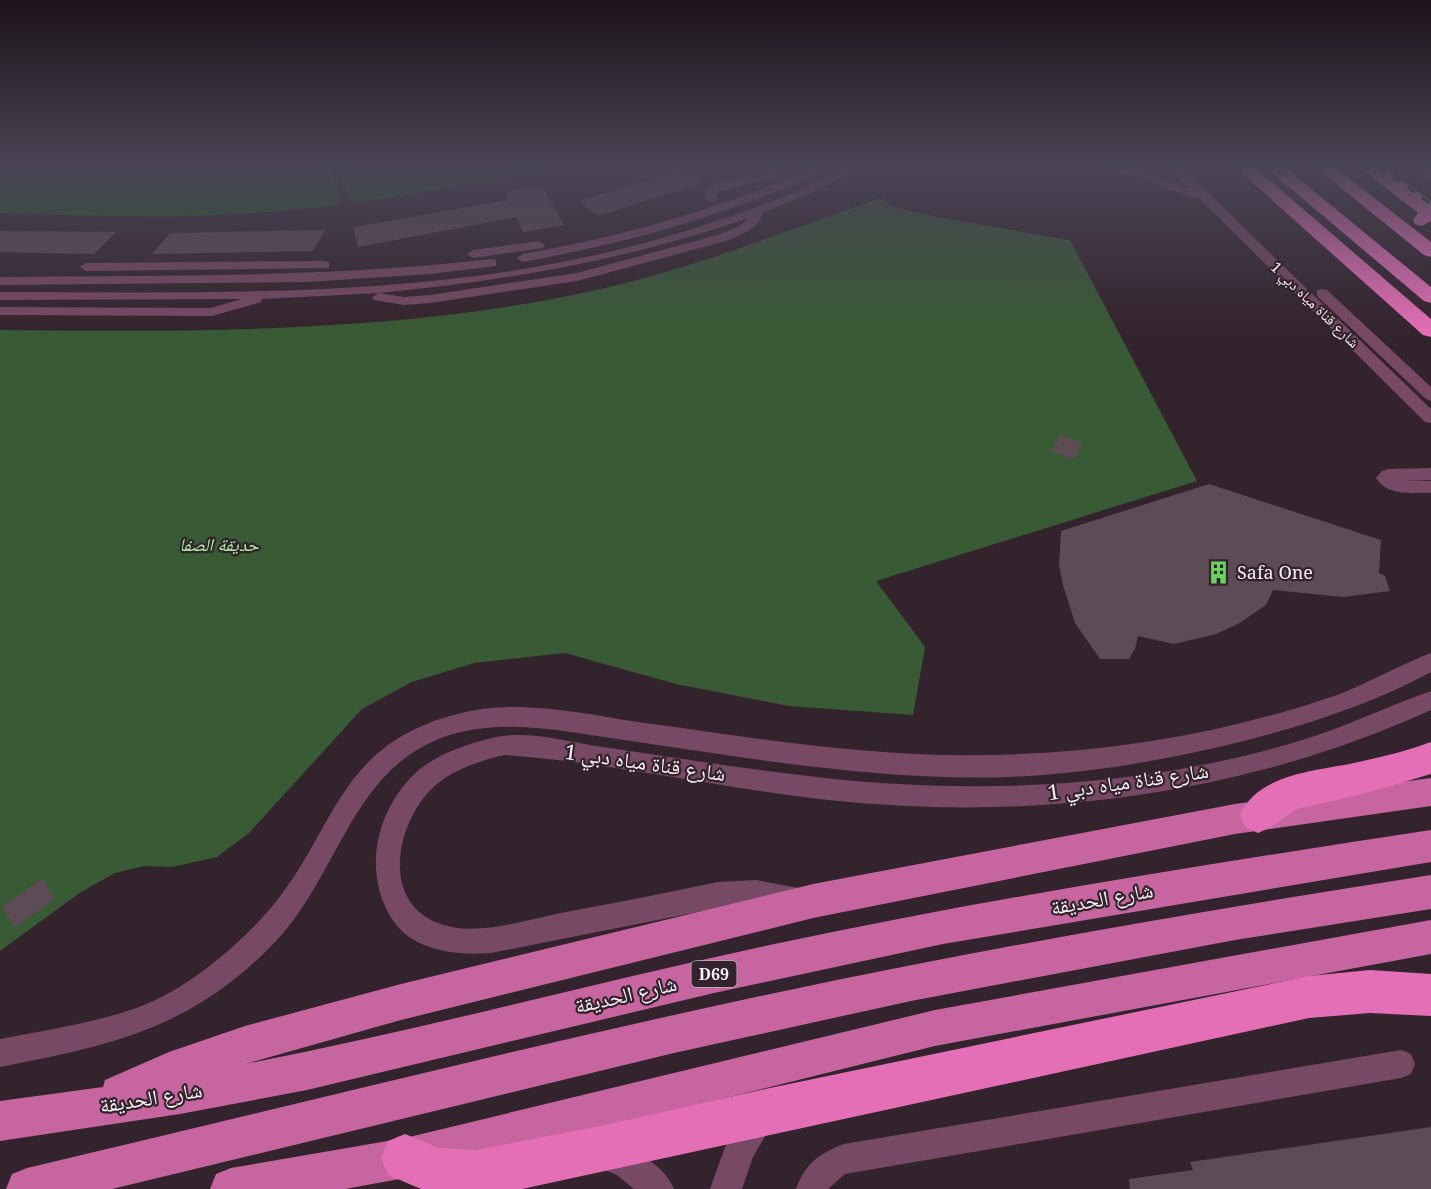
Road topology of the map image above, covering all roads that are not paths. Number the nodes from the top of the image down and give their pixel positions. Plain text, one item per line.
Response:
1 (632, 221) edge
2 (673, 221) edge
3 (726, 221) edge
4 (751, 221) edge
5 (1230, 221) edge
6 (1241, 221) edge
7 (1306, 221) edge
8 (1339, 221) edge
9 (1393, 221) edge
10 (614, 240) junction
11 (1329, 242) junction
12 (1431, 251) edge
13 (464, 254) junction
14 (517, 259) junction
15 (0, 269) edge
16 (482, 278) junction
17 (108, 280) junction
18 (0, 281) edge
19 (0, 287) edge
20 (359, 291) junction
21 (265, 294) junction
22 (0, 296) edge
23 (100, 296) junction
24 (1431, 297) edge
25 (0, 311) edge
26 (110, 311) junction
27 (1431, 330) edge
28 (1431, 349) edge
29 (1431, 396) edge
30 (1431, 418) edge
31 (1431, 463) edge
32 (1431, 474) edge
33 (1423, 485) edge
34 (1431, 662) edge
35 (1431, 700) edge
36 (1431, 758) edge
37 (1431, 792) edge
38 (1258, 815) junction
39 (1431, 846) edge
40 (1431, 892) edge
41 (813, 902) junction
42 (1431, 937) edge
43 (1431, 995) edge
44 (0, 1053) edge
45 (1401, 1064) dead end
46 (91, 1107) junction
47 (765, 1112) junction
48 (0, 1121) edge
49 (596, 1151) junction
50 (405, 1158) junction
51 (27, 1189) edge
52 (231, 1189) edge
53 (658, 1189) edge
54 (726, 1189) edge
55 (812, 1189) edge

1 - 13 street
2 - 10 street
3 - 16 street
4 - 20 street
5 - 30 street, شارع قناة مياه دبي 1
6 - 29 street, شارع قناة مياه دبي 1
7 - 11 highway
8 - 24 highway
9 - 12 highway
10 - 14 street
10 - 16 street
11 - 27 highway
11 - 28 highway
13 - 14 street
13 - 15 street
14 - 17 street
16 - 20 street
17 - 18 street
17 - 19 street
20 - 21 street
21 - 23 street
21 - 26 street
22 - 23 street
23 - 26 street
25 - 26 street
31 - 33 street
32 - 33 street
34 - 44 street, شارع قناة مياه دبي 1
35 - 41 street, شارع قناة مياه دبي 1
36 - 38 highway
37 - 38 main road
38 - 41 main road
39 - 46 main road, شارع الحديقة / D69
40 - 51 main road
41 - 46 main road
42 - 50 main road
43 - 47 highway
45 - 55 street
46 - 48 main road, شارع الحديقة / D69
47 - 49 highway
47 - 54 street
49 - 50 highway
49 - 53 street
50 - 52 main road

